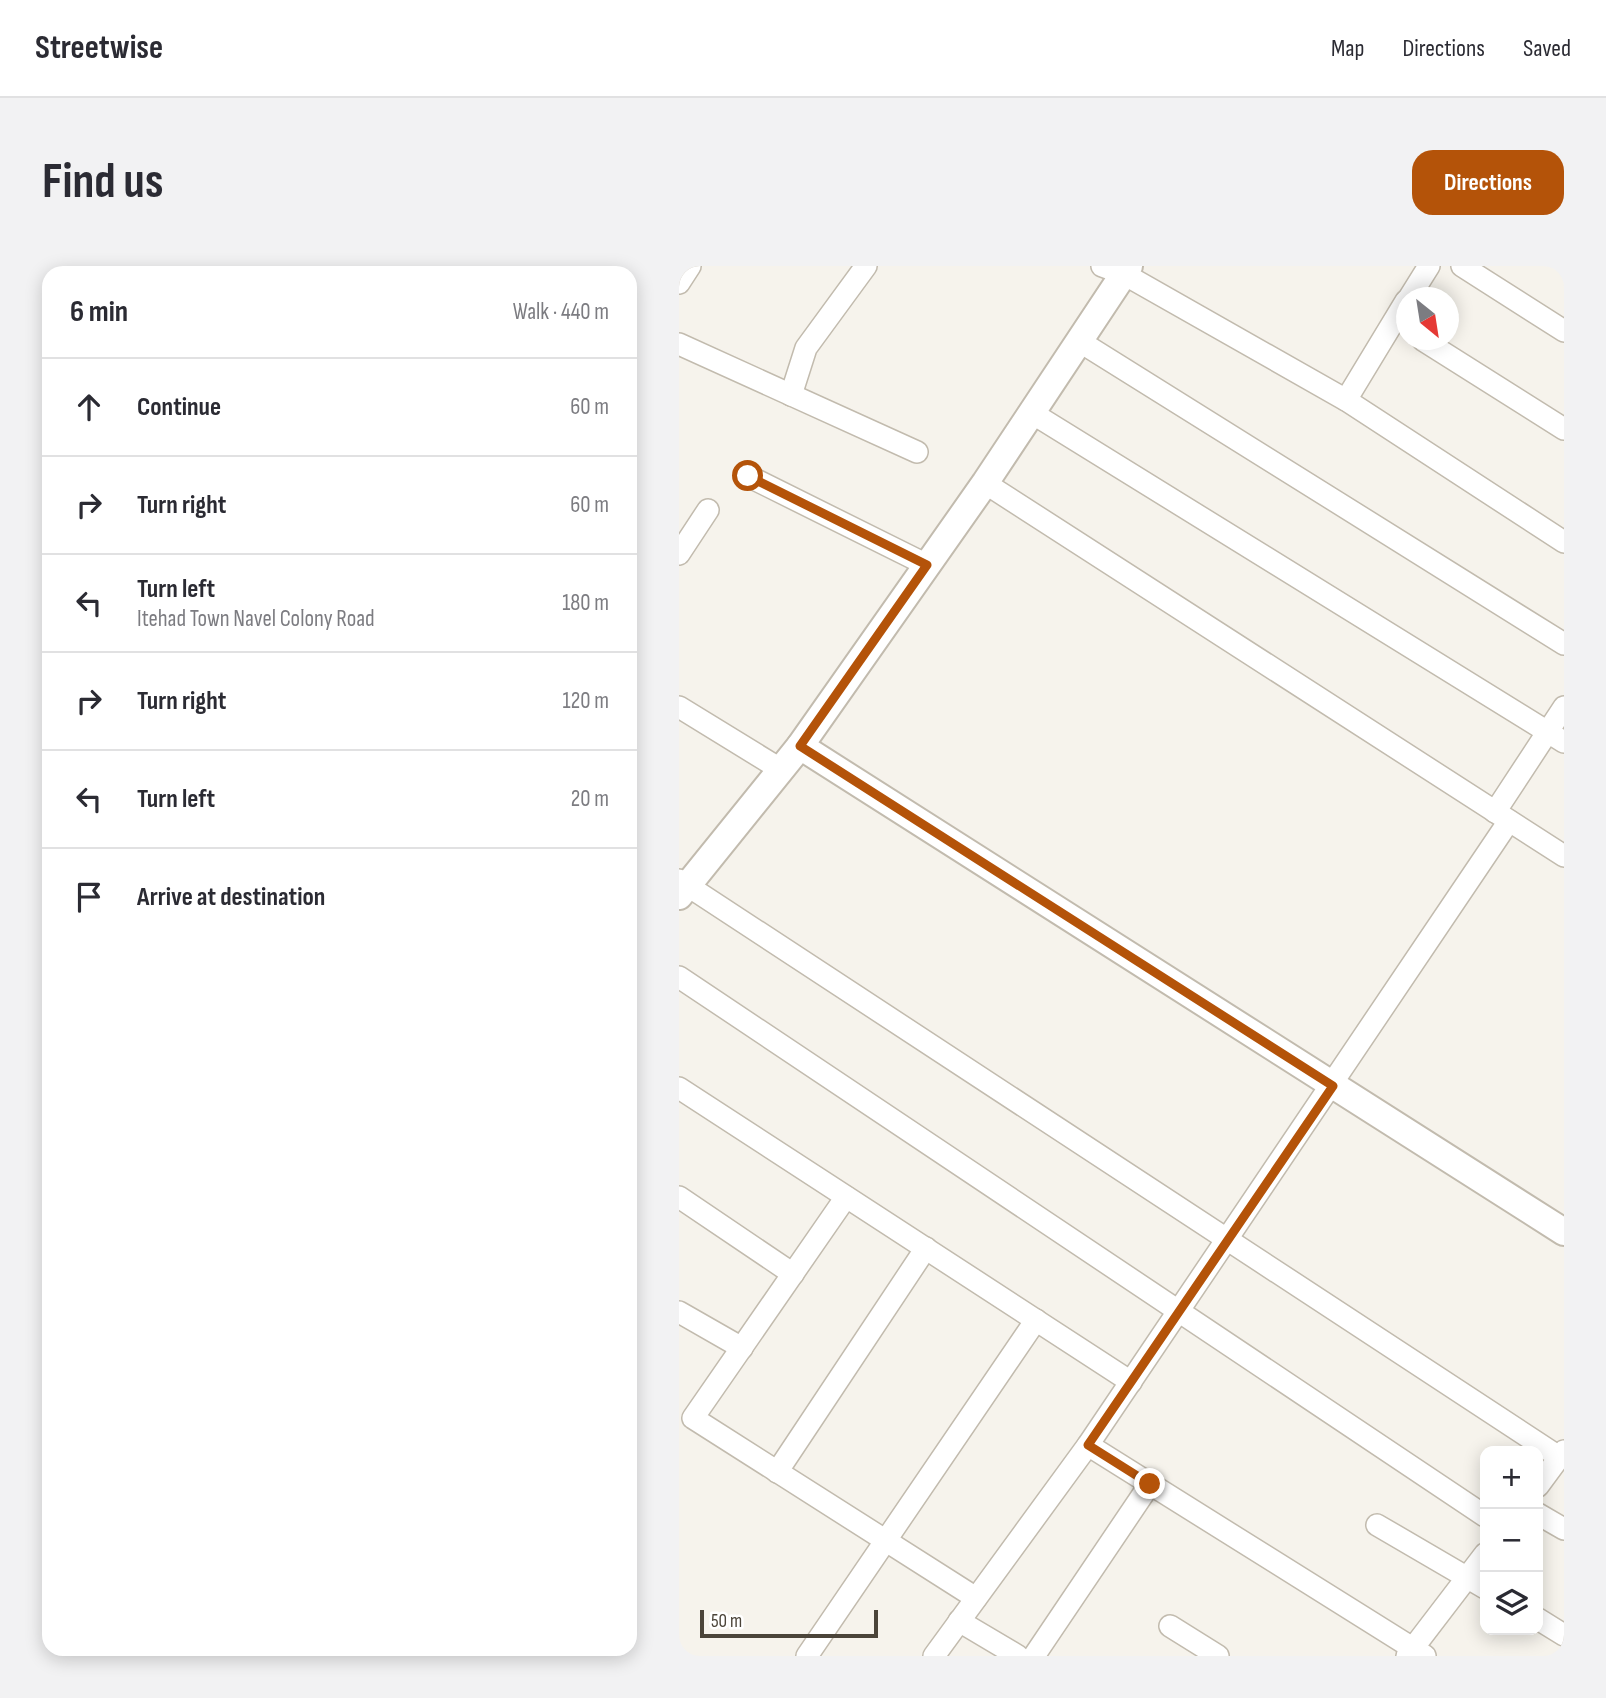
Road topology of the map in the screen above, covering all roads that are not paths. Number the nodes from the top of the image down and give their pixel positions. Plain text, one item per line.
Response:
1 (690, 266) edge
2 (866, 266) edge
3 (1429, 266) edge
4 (1462, 266) edge
5 (1118, 269) edge
6 (679, 283) edge
7 (1416, 287) edge
8 (1396, 331) edge
9 (1564, 331) edge
10 (1079, 341) junction
11 (679, 344) edge
12 (1439, 350) edge
13 (792, 395) junction
14 (1346, 400) junction
15 (1032, 413) junction
16 (1564, 429) edge
17 (917, 452) dead end
18 (748, 476) dead end
19 (985, 482) junction
20 (708, 510) dead end
21 (1564, 542) edge
22 (679, 555) edge
23 (927, 565) junction
24 (1564, 644) edge
25 (679, 707) edge
26 (1564, 707) edge
27 (1556, 737) edge
28 (800, 746) junction
29 (780, 769) junction
30 (1502, 816) junction
31 (1564, 856) edge
32 (682, 887) edge
33 (679, 977) edge
34 (1333, 1086) junction
35 (679, 1088) edge
36 (679, 1197) edge
37 (846, 1197) junction
38 (1564, 1232) edge
39 (1228, 1240) junction
40 (926, 1248) junction
41 (793, 1273) junction
42 (1180, 1309) junction
43 (679, 1312) edge
44 (1036, 1320) junction
45 (742, 1348) junction
46 (1131, 1382) junction
47 (1088, 1445) junction
48 (1562, 1454) edge
49 (777, 1472) junction
50 (1543, 1479) edge
51 (1150, 1484) junction
52 (1480, 1513) edge
53 (1543, 1517) edge
54 (1377, 1525) dead end
55 (1564, 1529) edge
56 (886, 1541) junction
57 (1476, 1582) edge
58 (976, 1598) junction
59 (960, 1621) junction
60 (1543, 1622) edge
61 (1170, 1626) dead end
62 (1564, 1635) edge
63 (1415, 1653) edge
64 (807, 1656) edge
65 (934, 1656) edge
66 (1018, 1656) edge
67 (1034, 1656) edge
68 (1218, 1656) edge

1 - 6 street
2 - 13 street
3 - 7 street
4 - 9 street
5 - 10 street
5 - 14 street
8 - 14 street
10 - 15 street
10 - 24 street
11 - 13 street
12 - 16 street
13 - 17 street
14 - 21 street
15 - 19 street
15 - 27 street
18 - 23 street
19 - 23 street
19 - 30 street
20 - 22 street
23 - 28 street
25 - 29 street
26 - 27 street
27 - 30 street
28 - 29 street
28 - 34 street
29 - 32 street
30 - 31 street
30 - 34 street
32 - 39 street
33 - 42 street
34 - 38 street
34 - 39 street
35 - 37 street
36 - 41 street
37 - 40 street
37 - 41 street
39 - 42 street
39 - 48 street
40 - 44 street
40 - 49 street
41 - 45 street
42 - 46 street
42 - 52 street
43 - 45 street
44 - 46 street
44 - 56 street
45 - 49 street
46 - 47 street
47 - 51 street
47 - 58 street
48 - 50 street
49 - 56 street
51 - 63 street
51 - 67 street
53 - 55 street
54 - 57 street
56 - 58 street
56 - 64 street
57 - 63 street
58 - 59 street
59 - 65 street
59 - 66 street
60 - 62 street
61 - 68 street

